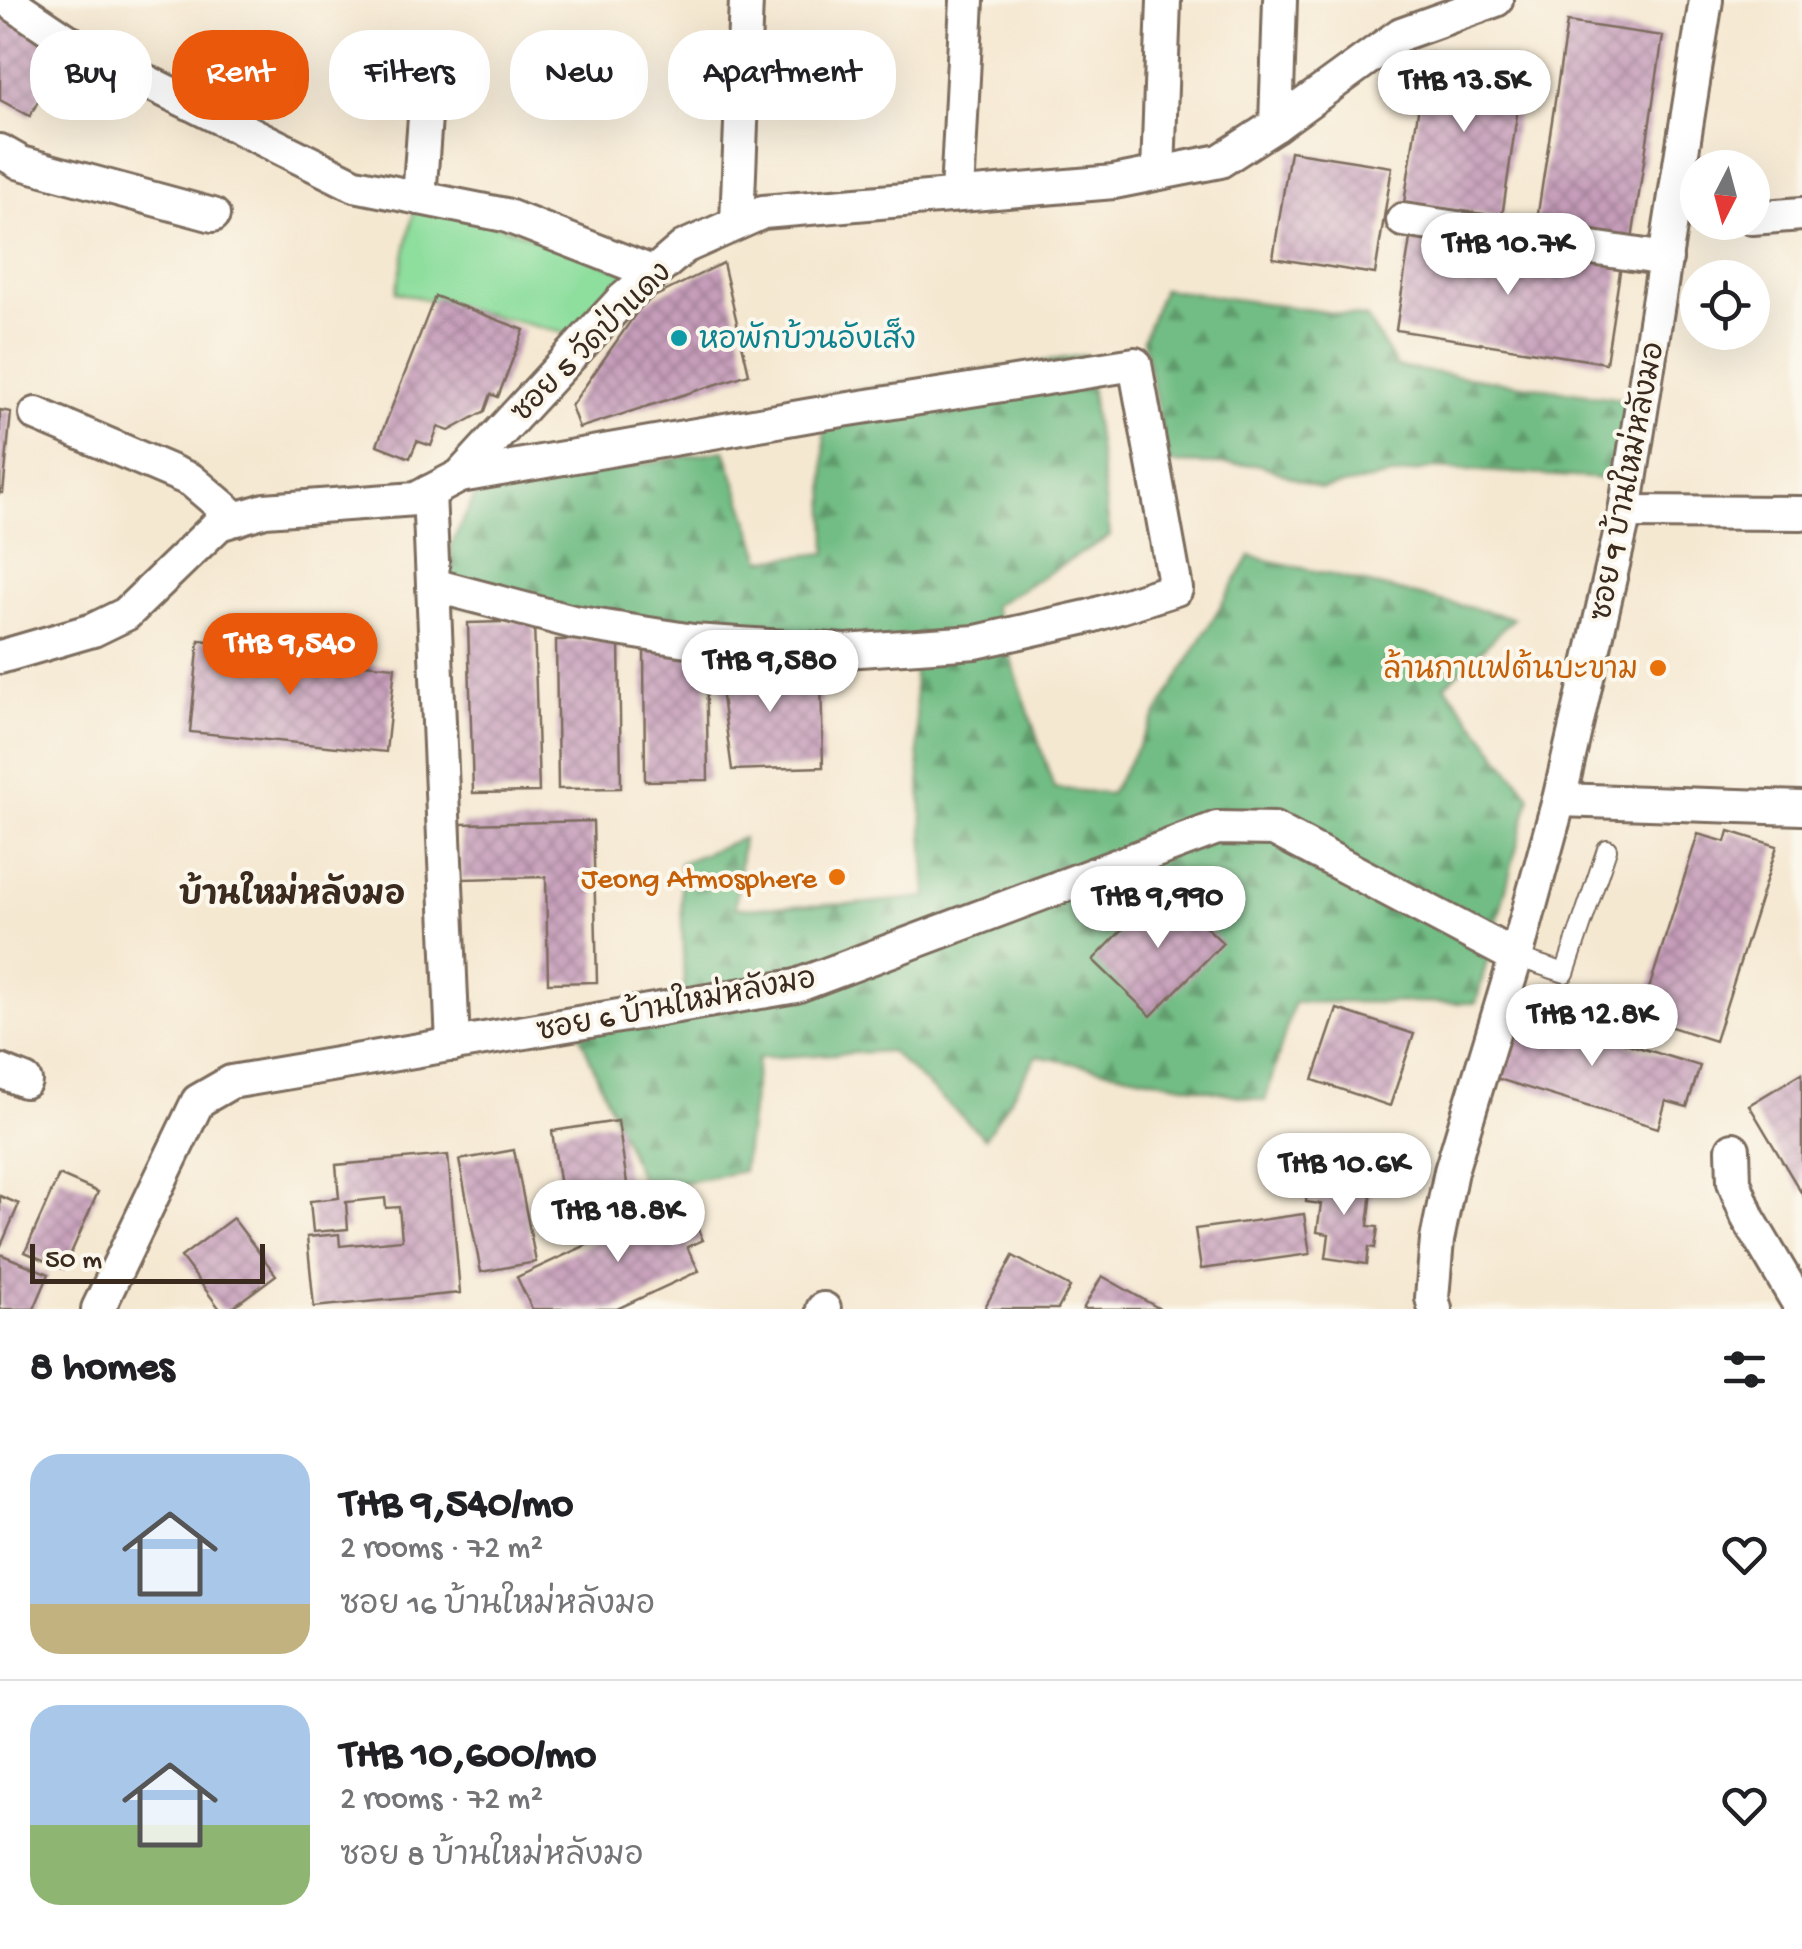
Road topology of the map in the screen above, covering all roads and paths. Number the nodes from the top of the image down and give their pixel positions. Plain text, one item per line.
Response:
1 (7, 0) edge
2 (746, 0) edge
3 (967, 0) edge
4 (1164, 0) edge
5 (1280, 0) edge
6 (1496, 0) edge
7 (1706, 0) edge
8 (425, 120) edge
9 (1276, 125) junction
10 (1692, 150) edge
11 (0, 151) edge
12 (1158, 173) junction
13 (957, 194) junction
14 (419, 198) junction
15 (1802, 214) edge
16 (213, 215) dead end
17 (1770, 217) edge
18 (1402, 220) dead end
19 (737, 222) junction
20 (1680, 233) edge
21 (1666, 260) junction
22 (654, 272) junction
23 (36, 414) dead end
24 (460, 476) junction
25 (429, 492) junction
26 (1625, 512) junction
27 (1802, 513) edge
28 (237, 518) junction
29 (433, 585) junction
30 (0, 658) edge
31 (1559, 800) junction
32 (1802, 808) edge
33 (1607, 849) dead end
34 (1516, 956) junction
35 (453, 1044) junction
36 (1733, 1149) dead end
37 (98, 1309) edge
38 (1435, 1309) edge
39 (1802, 1309) edge

1 - 14 street
2 - 19 street
3 - 13 street
4 - 12 street
5 - 9 street
6 - 9 street, ซอย 5 วัดป่าแดง
7 - 10 street, ซอย 9 บ้านใหม่หลังมอ
8 - 14 street
9 - 12 street, ซอย 5 วัดป่าแดง
11 - 16 street
12 - 13 street, ซอย 5 วัดป่าแดง
13 - 19 street, ซอย 5 วัดป่าแดง
14 - 22 street
15 - 17 street
18 - 21 street
19 - 22 street, ซอย 5 วัดป่าแดง
20 - 21 street, ซอย 9 บ้านใหม่หลังมอ
21 - 26 street, ซอย 9 บ้านใหม่หลังมอ
22 - 24 street, ซอย 5 วัดป่าแดง
23 - 28 street
24 - 25 street, ซอย 5 วัดป่าแดง
24 - 29 street
25 - 28 street, ซอย 5 วัดป่าแดง
25 - 29 street
26 - 27 street
26 - 31 street, ซอย 9 บ้านใหม่หลังมอ
28 - 30 street, ซอย 5 วัดป่าแดง
29 - 35 street
31 - 32 street
31 - 34 street, ซอย 9 บ้านใหม่หลังมอ
33 - 34 lane
34 - 35 street, ซอย 6 บ้านใหม่หลังมอ
34 - 38 street, ซอย 9 บ้านใหม่หลังมอ
35 - 37 street, ซอย 6 บ้านใหม่หลังมอ
36 - 39 street

